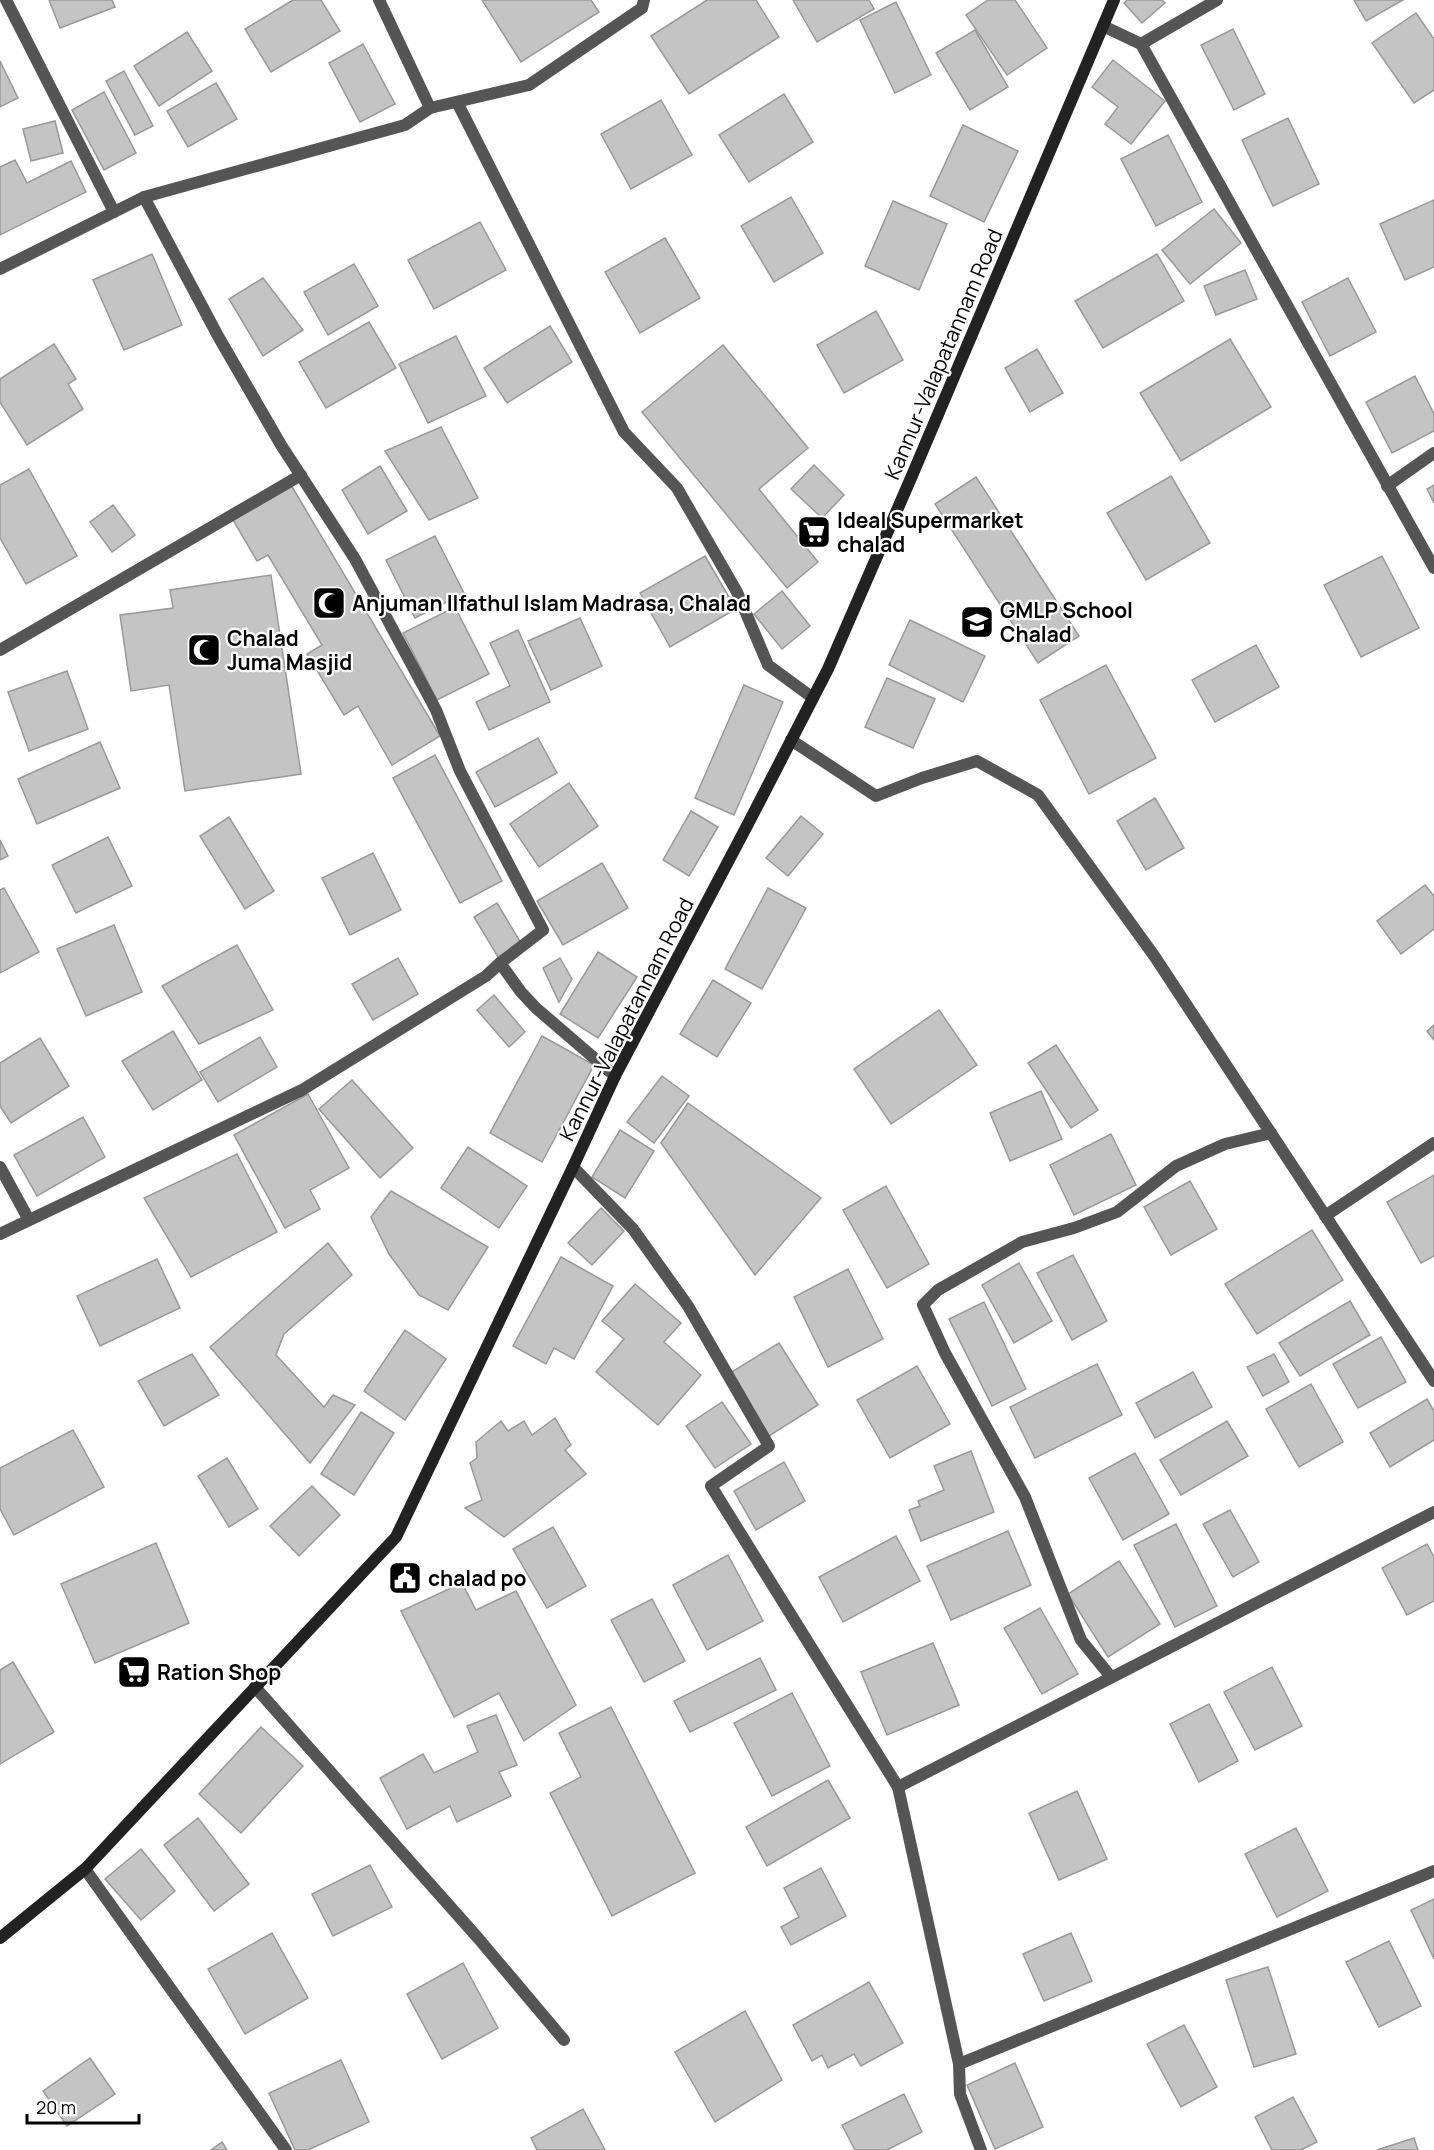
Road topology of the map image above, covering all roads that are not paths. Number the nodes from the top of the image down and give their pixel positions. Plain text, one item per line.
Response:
1 (6, 0) edge
2 (379, 0) edge
3 (644, 0) edge
4 (1114, 0) edge
5 (1216, 0) edge
6 (1103, 26) junction
7 (1141, 44) junction
8 (457, 102) junction
9 (430, 108) junction
10 (144, 197) junction
11 (114, 212) junction
12 (0, 269) edge
13 (1434, 453) edge
14 (301, 475) junction
15 (1387, 486) junction
16 (1434, 568) edge
17 (0, 650) edge
18 (813, 698) junction
19 (791, 740) junction
20 (500, 963) junction
21 (615, 1076) junction
22 (1271, 1133) junction
23 (1434, 1143) edge
24 (0, 1167) edge
25 (573, 1167) junction
26 (1325, 1216) junction
27 (29, 1220) junction
28 (0, 1234) edge
29 (1434, 1381) edge
30 (1434, 1512) edge
31 (1111, 1677) junction
32 (255, 1687) junction
33 (898, 1786) junction
34 (85, 1869) junction
35 (1434, 1871) edge
36 (0, 1938) edge
37 (564, 2040) dead end
38 (959, 2064) junction
39 (286, 2150) edge
40 (981, 2150) edge

1 - 11 street
2 - 9 street
3 - 8 street
4 - 6 main road, Kannur-Valapatannam Road
5 - 7 street
6 - 7 street
6 - 18 main road, Kannur-Valapatannam Road
7 - 15 street
8 - 9 street
8 - 18 street
9 - 10 street
10 - 11 street
10 - 14 street
11 - 12 street
13 - 15 street
14 - 17 street
14 - 20 street
15 - 16 street
18 - 19 main road, Kannur-Valapatannam Road
19 - 21 main road, Kannur-Valapatannam Road
19 - 22 street
20 - 21 street
20 - 27 street
21 - 25 main road, Kannur-Valapatannam Road
22 - 26 street
22 - 31 street
23 - 26 street
24 - 27 street
25 - 32 main road, Kannur-Valapatannam Road
25 - 33 street
26 - 29 street
27 - 28 street
30 - 31 street
31 - 33 street
32 - 34 main road, Kannur-Valapatannam Road
32 - 37 street
33 - 38 street
34 - 36 main road, Kannur-Valapatannam Road
34 - 39 street
35 - 38 street
38 - 40 street

